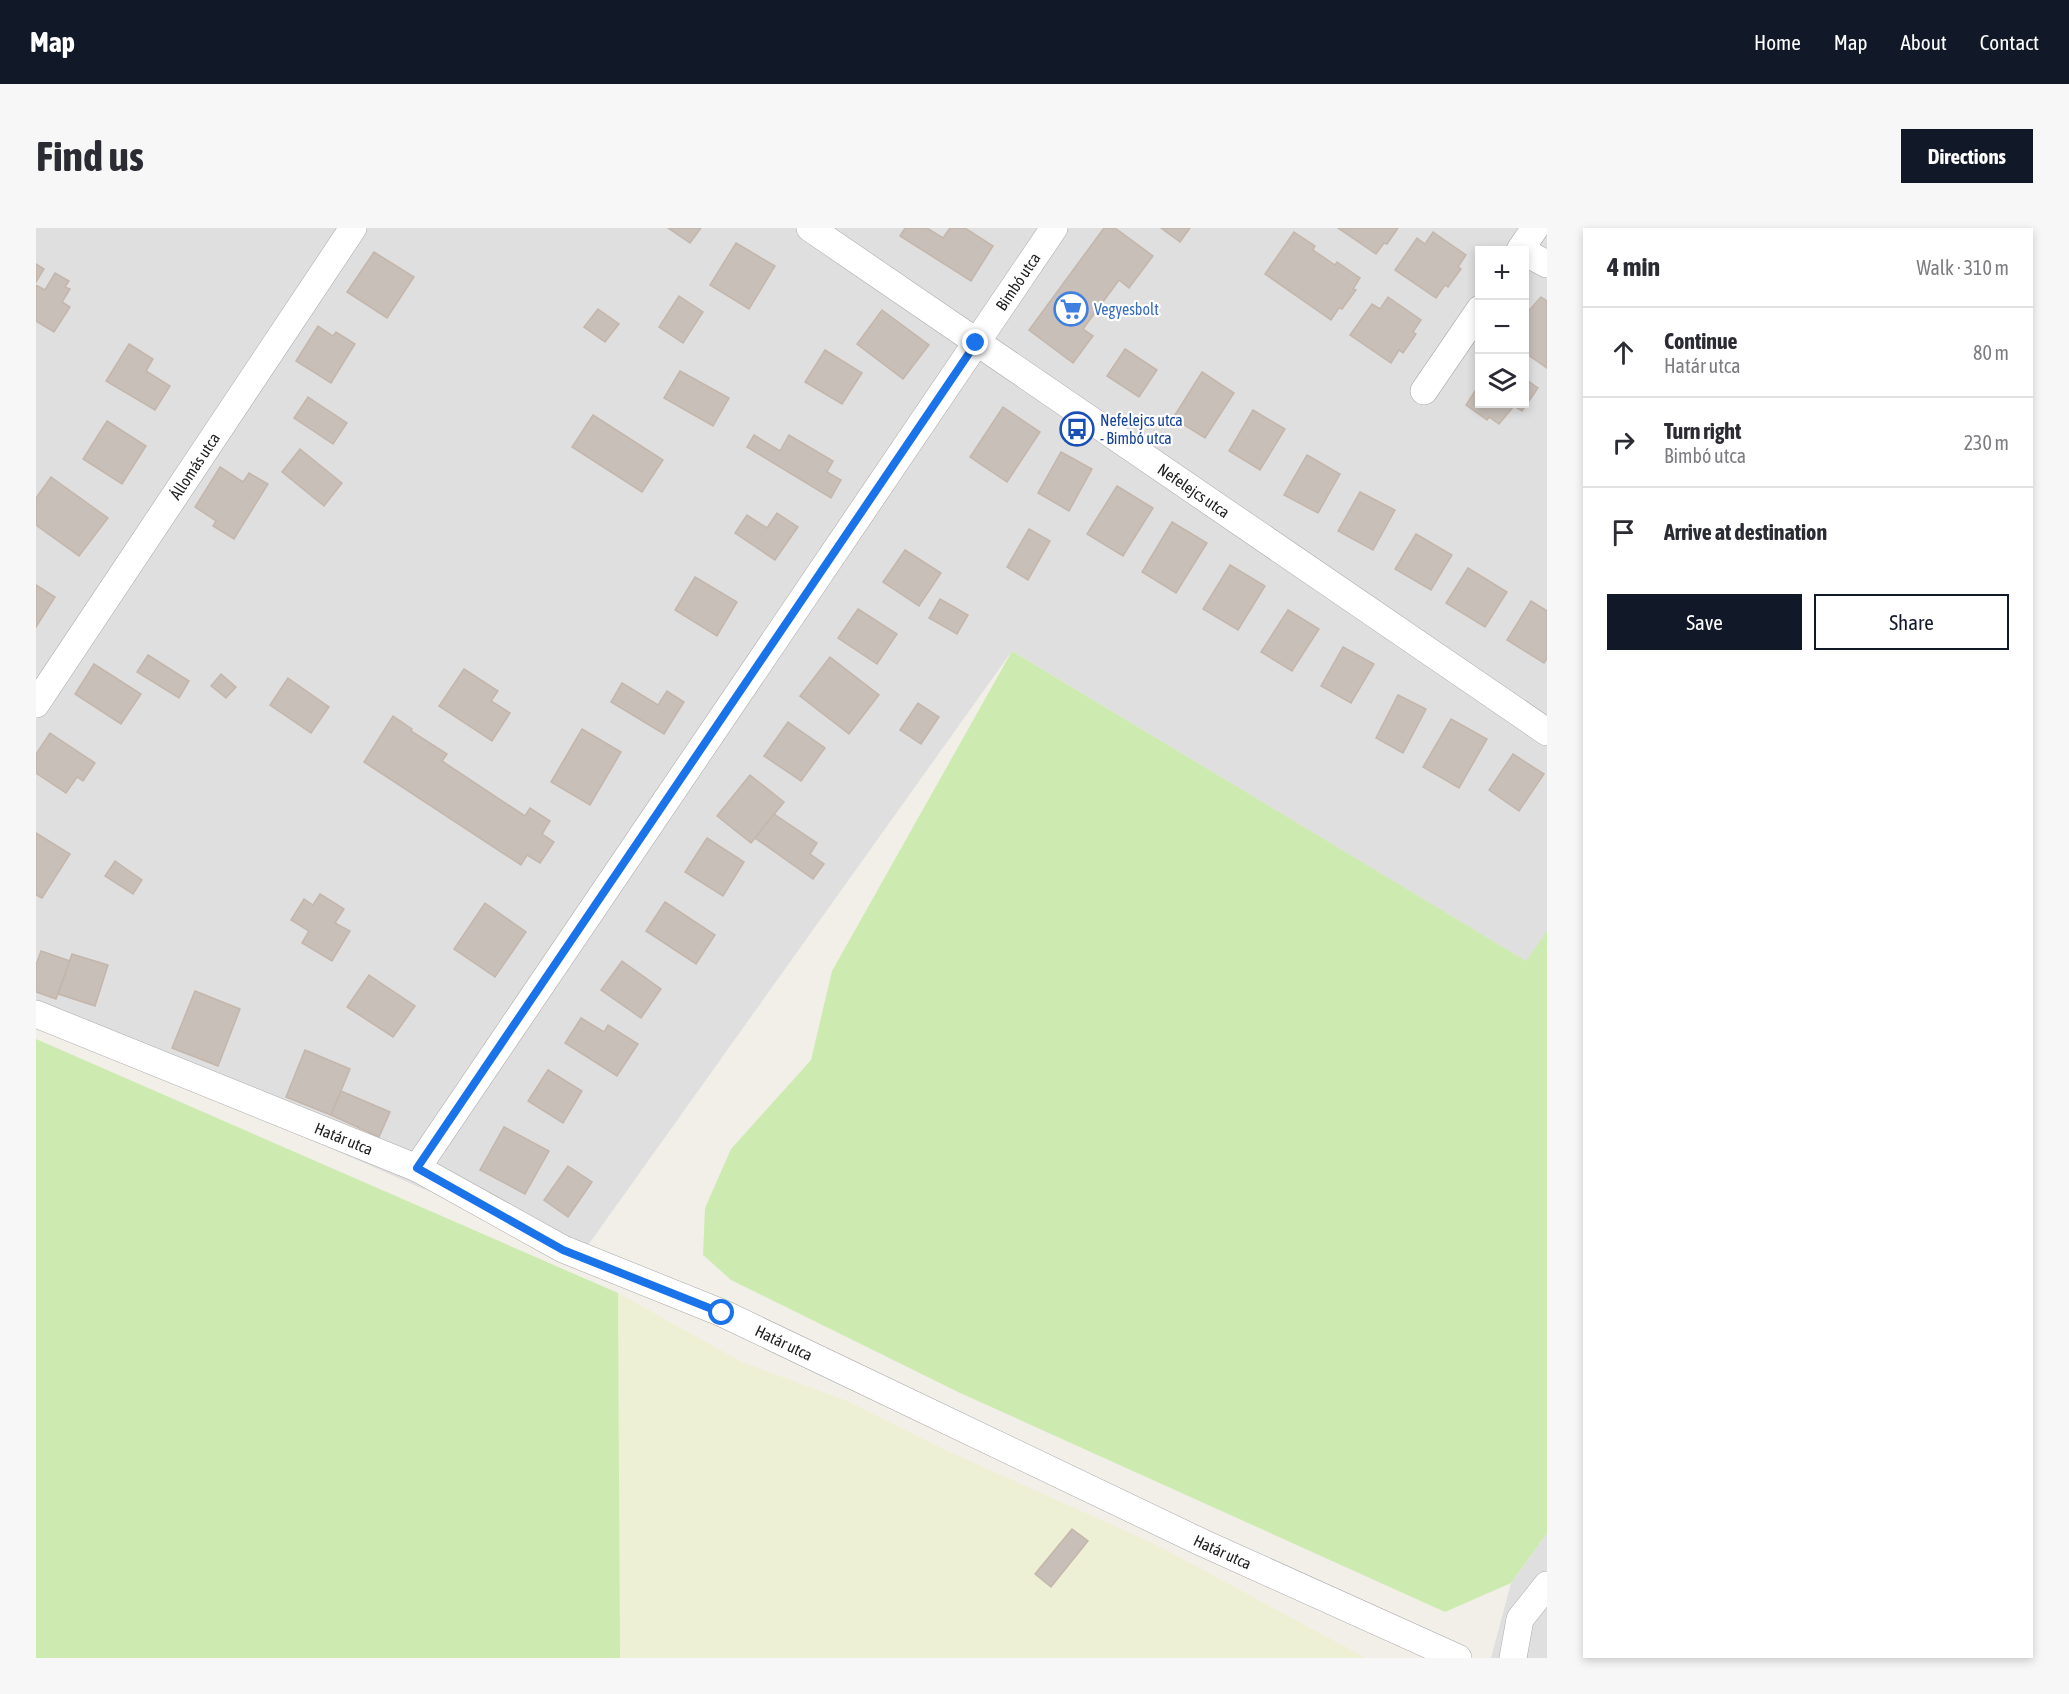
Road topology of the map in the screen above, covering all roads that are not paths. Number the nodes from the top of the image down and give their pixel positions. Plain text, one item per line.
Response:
1 (353, 228) edge
2 (810, 228) edge
3 (1054, 228) edge
4 (1535, 228) edge
5 (1525, 246) edge
6 (1529, 255) edge
7 (1547, 264) edge
8 (1475, 315) edge
9 (976, 343) junction
10 (1424, 391) dead end
11 (36, 704) edge
12 (1547, 732) edge
13 (36, 1014) edge
14 (417, 1168) junction
15 (1547, 1585) edge
16 (1458, 1658) edge
17 (1514, 1658) edge

1 - 11 street, Állomás utca
2 - 9 street, Nefelejcs utca
3 - 9 street, Bimbó utca
4 - 5 street
6 - 7 street
8 - 10 street
9 - 12 street, Nefelejcs utca
9 - 14 street, Bimbó utca
13 - 14 street, Határ utca
14 - 16 street, Határ utca
15 - 17 street

